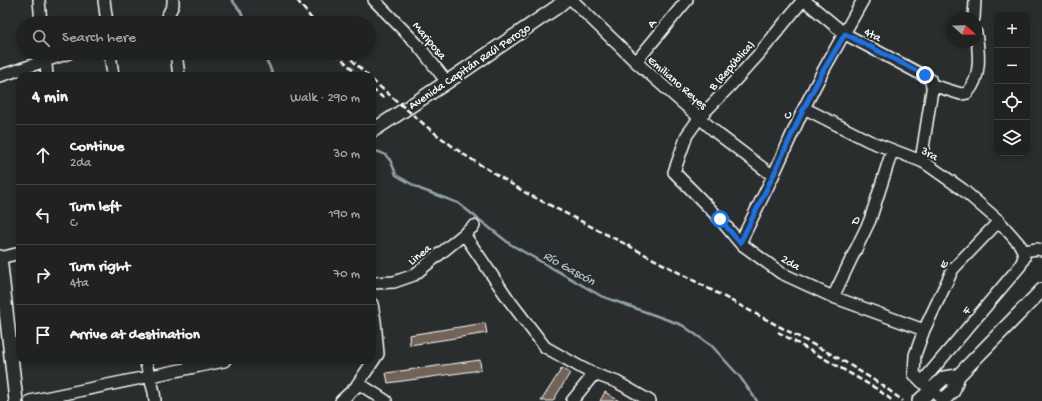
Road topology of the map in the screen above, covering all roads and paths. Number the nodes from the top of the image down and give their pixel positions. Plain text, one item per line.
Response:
1 (39, 0) edge
2 (104, 0) edge
3 (173, 0) edge
4 (374, 0) edge
5 (565, 0) edge
6 (572, 0) edge
7 (687, 0) edge
8 (804, 0) edge
9 (863, 0) edge
10 (975, 0) edge
11 (974, 12) edge
12 (40, 16) edge
13 (105, 16) edge
14 (168, 16) edge
15 (845, 34) junction
16 (979, 48) edge
17 (38, 60) edge
18 (45, 60) edge
19 (111, 60) edge
20 (177, 60) edge
21 (636, 62) junction
22 (47, 72) edge
23 (112, 72) edge
24 (178, 72) edge
25 (0, 76) edge
26 (447, 82) junction
27 (932, 85) junction
28 (804, 108) junction
29 (700, 117) junction
30 (376, 128) edge
31 (892, 151) junction
32 (922, 161) junction
33 (674, 172) joint
34 (773, 176) junction
35 (999, 221) junction
36 (474, 226) dead end
37 (464, 234) junction
38 (740, 243) junction
39 (1042, 250) edge
40 (1024, 251) junction
41 (16, 254) edge
42 (0, 258) edge
43 (376, 283) edge
44 (1042, 290) edge
45 (833, 297) junction
46 (924, 330) junction
47 (376, 332) edge
48 (10, 333) edge
49 (376, 357) edge
50 (146, 364) edge
51 (210, 364) edge
52 (371, 364) edge
53 (594, 374) junction
54 (958, 376) junction
55 (150, 377) junction
56 (358, 383) junction
57 (926, 386) junction
58 (16, 401) edge
59 (30, 401) edge
60 (155, 401) edge
61 (341, 401) edge
62 (386, 401) edge
63 (572, 401) edge
64 (650, 401) edge
65 (919, 401) edge
66 (942, 401) edge

1 - 12 street
2 - 13 street
3 - 14 street
4 - 26 street, Mariposa
5 - 26 main road, Avenida Capitán Raúl Perozo
6 - 21 street, Emiliano Reyes
7 - 21 street, A
8 - 15 street, 4ta
8 - 29 street, B (República)
9 - 15 street, C
10 - 11 street
15 - 27 street, 4ta
15 - 28 street, C
16 - 27 street
17 - 25 street
18 - 22 street
19 - 23 street
20 - 24 street
21 - 29 street, Emiliano Reyes
26 - 30 main road, Avenida Capitán Raúl Perozo
27 - 32 street
28 - 31 street, 3ra
28 - 34 street, C
29 - 33 street, B (República)
29 - 34 street, Emiliano Reyes
31 - 32 street, 3ra
31 - 45 street, D
32 - 35 street, 3ra
33 - 38 street, 2da
34 - 38 street, C
35 - 40 street, 3ra
35 - 46 street, E
36 - 37 street, Linea
37 - 43 street, Linea
37 - 53 street
38 - 45 street, 2da
39 - 40 street
40 - 57 street, F
41 - 42 street
42 - 48 main road
44 - 54 main road
45 - 46 street, 2da
46 - 57 street, E
47 - 49 street
48 - 58 main road
50 - 55 street
51 - 55 street
52 - 56 street
53 - 63 street
53 - 64 street
54 - 57 main road
54 - 66 main road
55 - 59 street
55 - 60 street
56 - 61 street
56 - 62 street
57 - 65 main road
57 - 66 street

